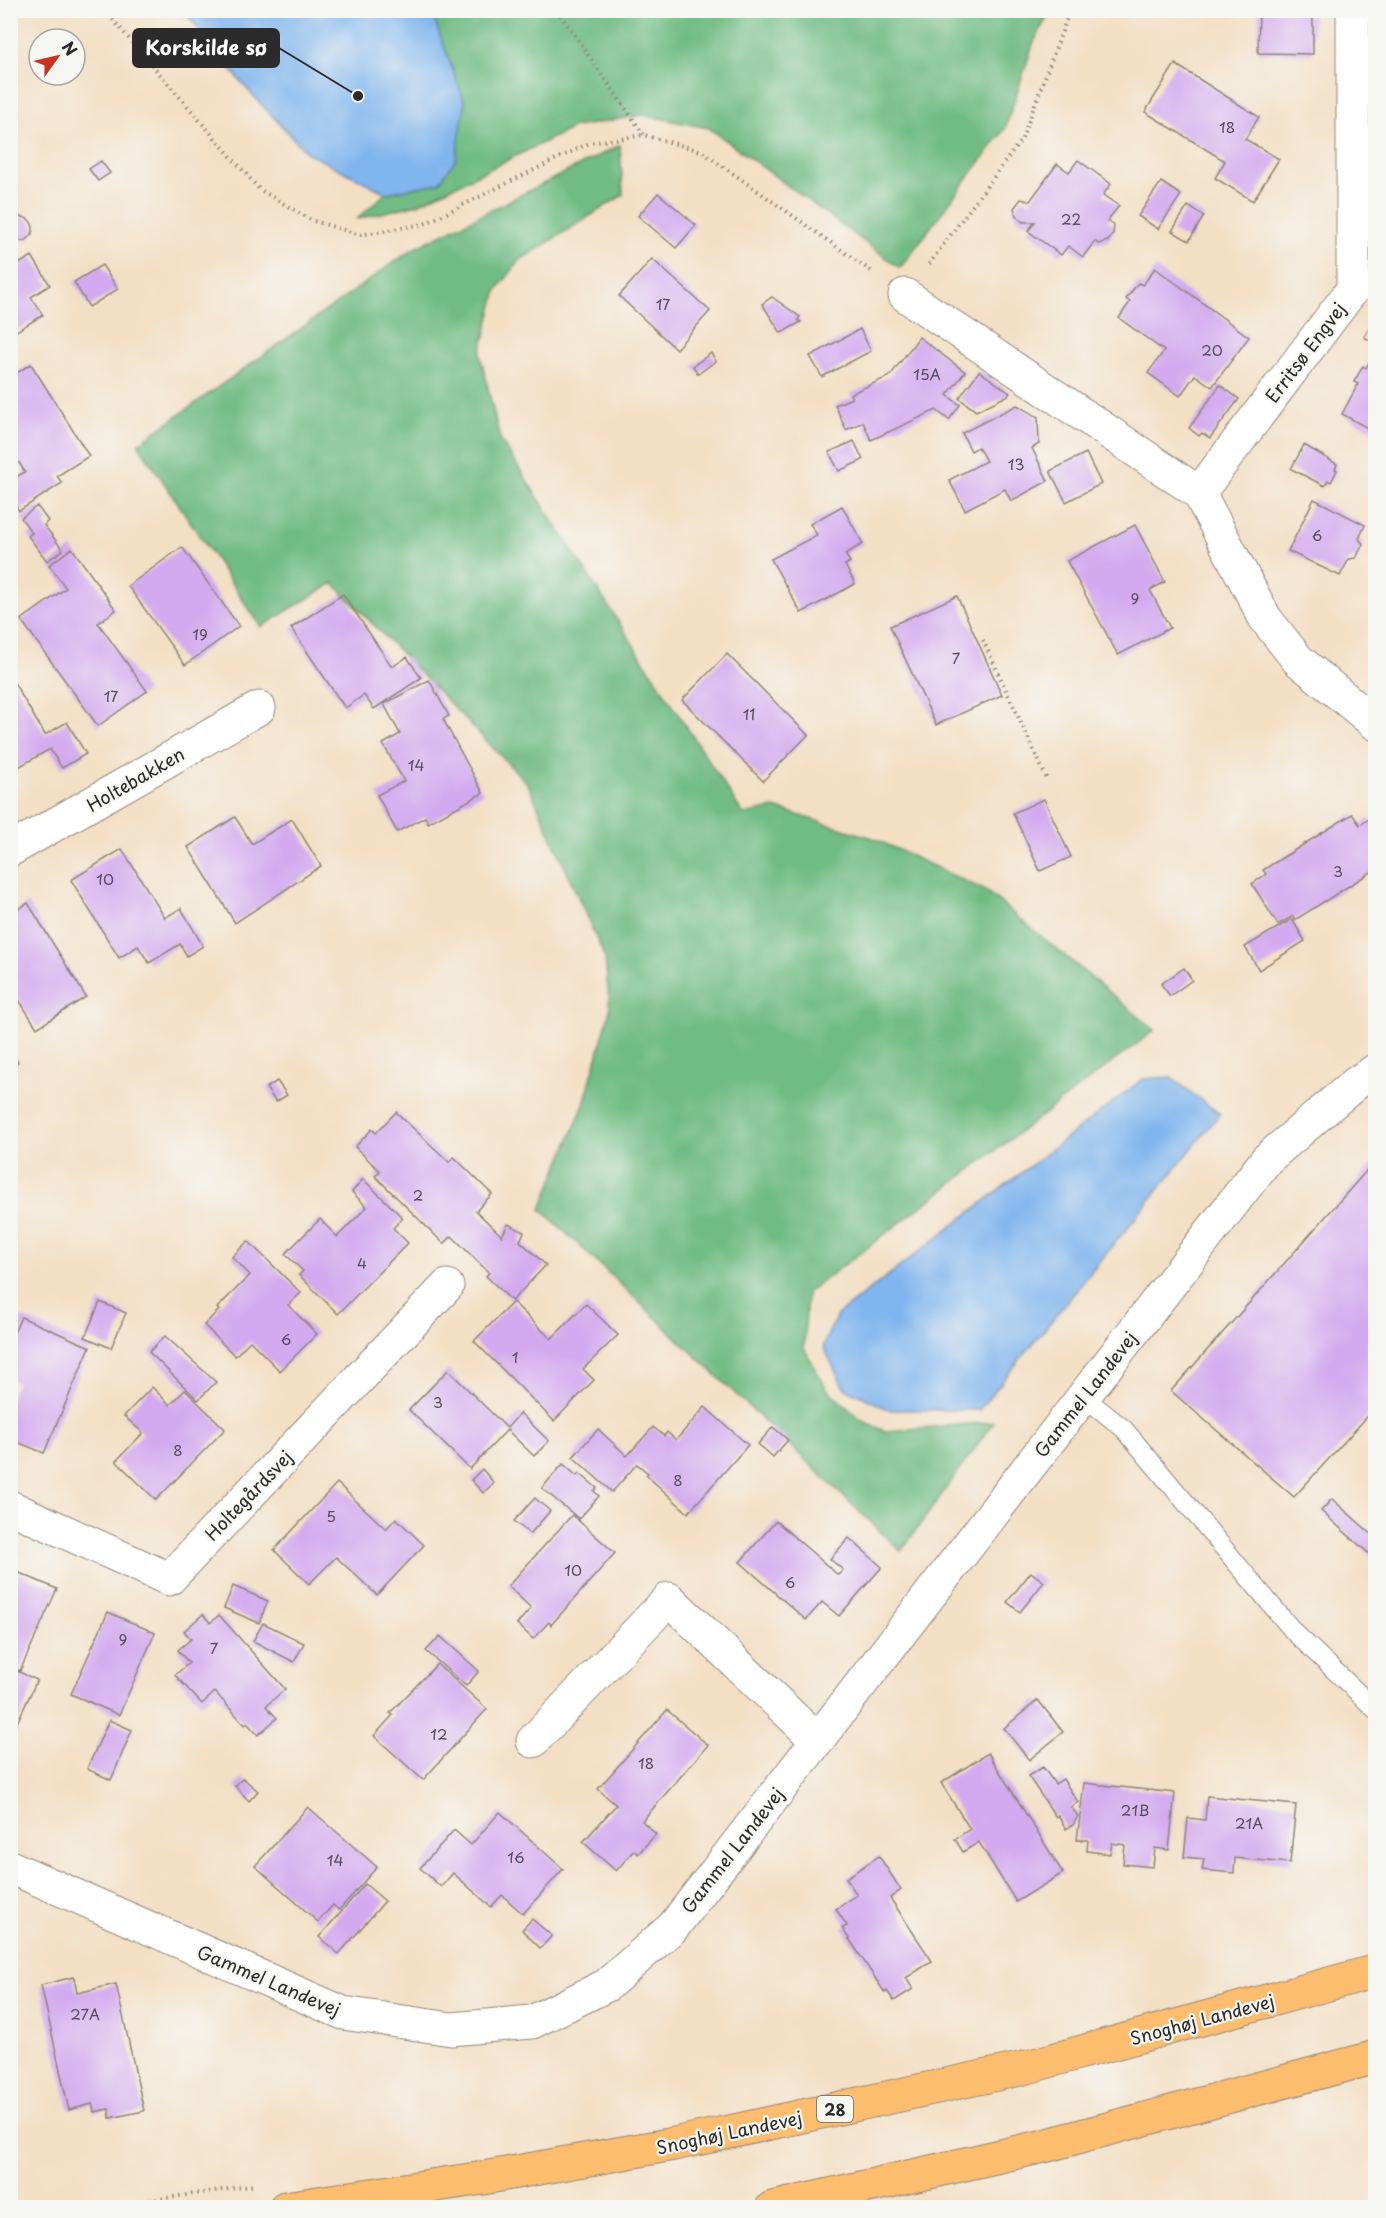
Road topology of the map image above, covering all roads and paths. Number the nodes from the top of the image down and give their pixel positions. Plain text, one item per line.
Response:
1 (97, 10) edge
2 (556, 10) edge
3 (1070, 10) edge
4 (1353, 10) edge
5 (644, 135) junction
6 (905, 295) junction
7 (1199, 493) junction
8 (983, 640) dead end
9 (259, 708) dead end
10 (1376, 724) edge
11 (1048, 782) dead end
12 (10, 850) edge
13 (1376, 1070) edge
14 (447, 1287) dead end
15 (1083, 1396) junction
16 (10, 1507) edge
17 (1376, 1710) edge
18 (533, 1740) dead end
19 (817, 1740) junction
20 (10, 1867) edge
21 (1376, 1971) edge
22 (1376, 2057) edge
23 (285, 2208) edge
24 (772, 2208) edge

1 - 5 path
2 - 5 path
3 - 6 path
4 - 7 street, Erritsø Engvej
5 - 6 path
6 - 7 street
7 - 10 street
8 - 11 path
9 - 12 street, Holtebakken
13 - 15 street, Gammel Landevej
14 - 16 street, Holtegårdsvej
15 - 17 lane
15 - 19 street, Gammel Landevej
18 - 19 street
19 - 20 street, Gammel Landevej
21 - 23 main road, Snoghøj Landevej / 28
22 - 24 main road

